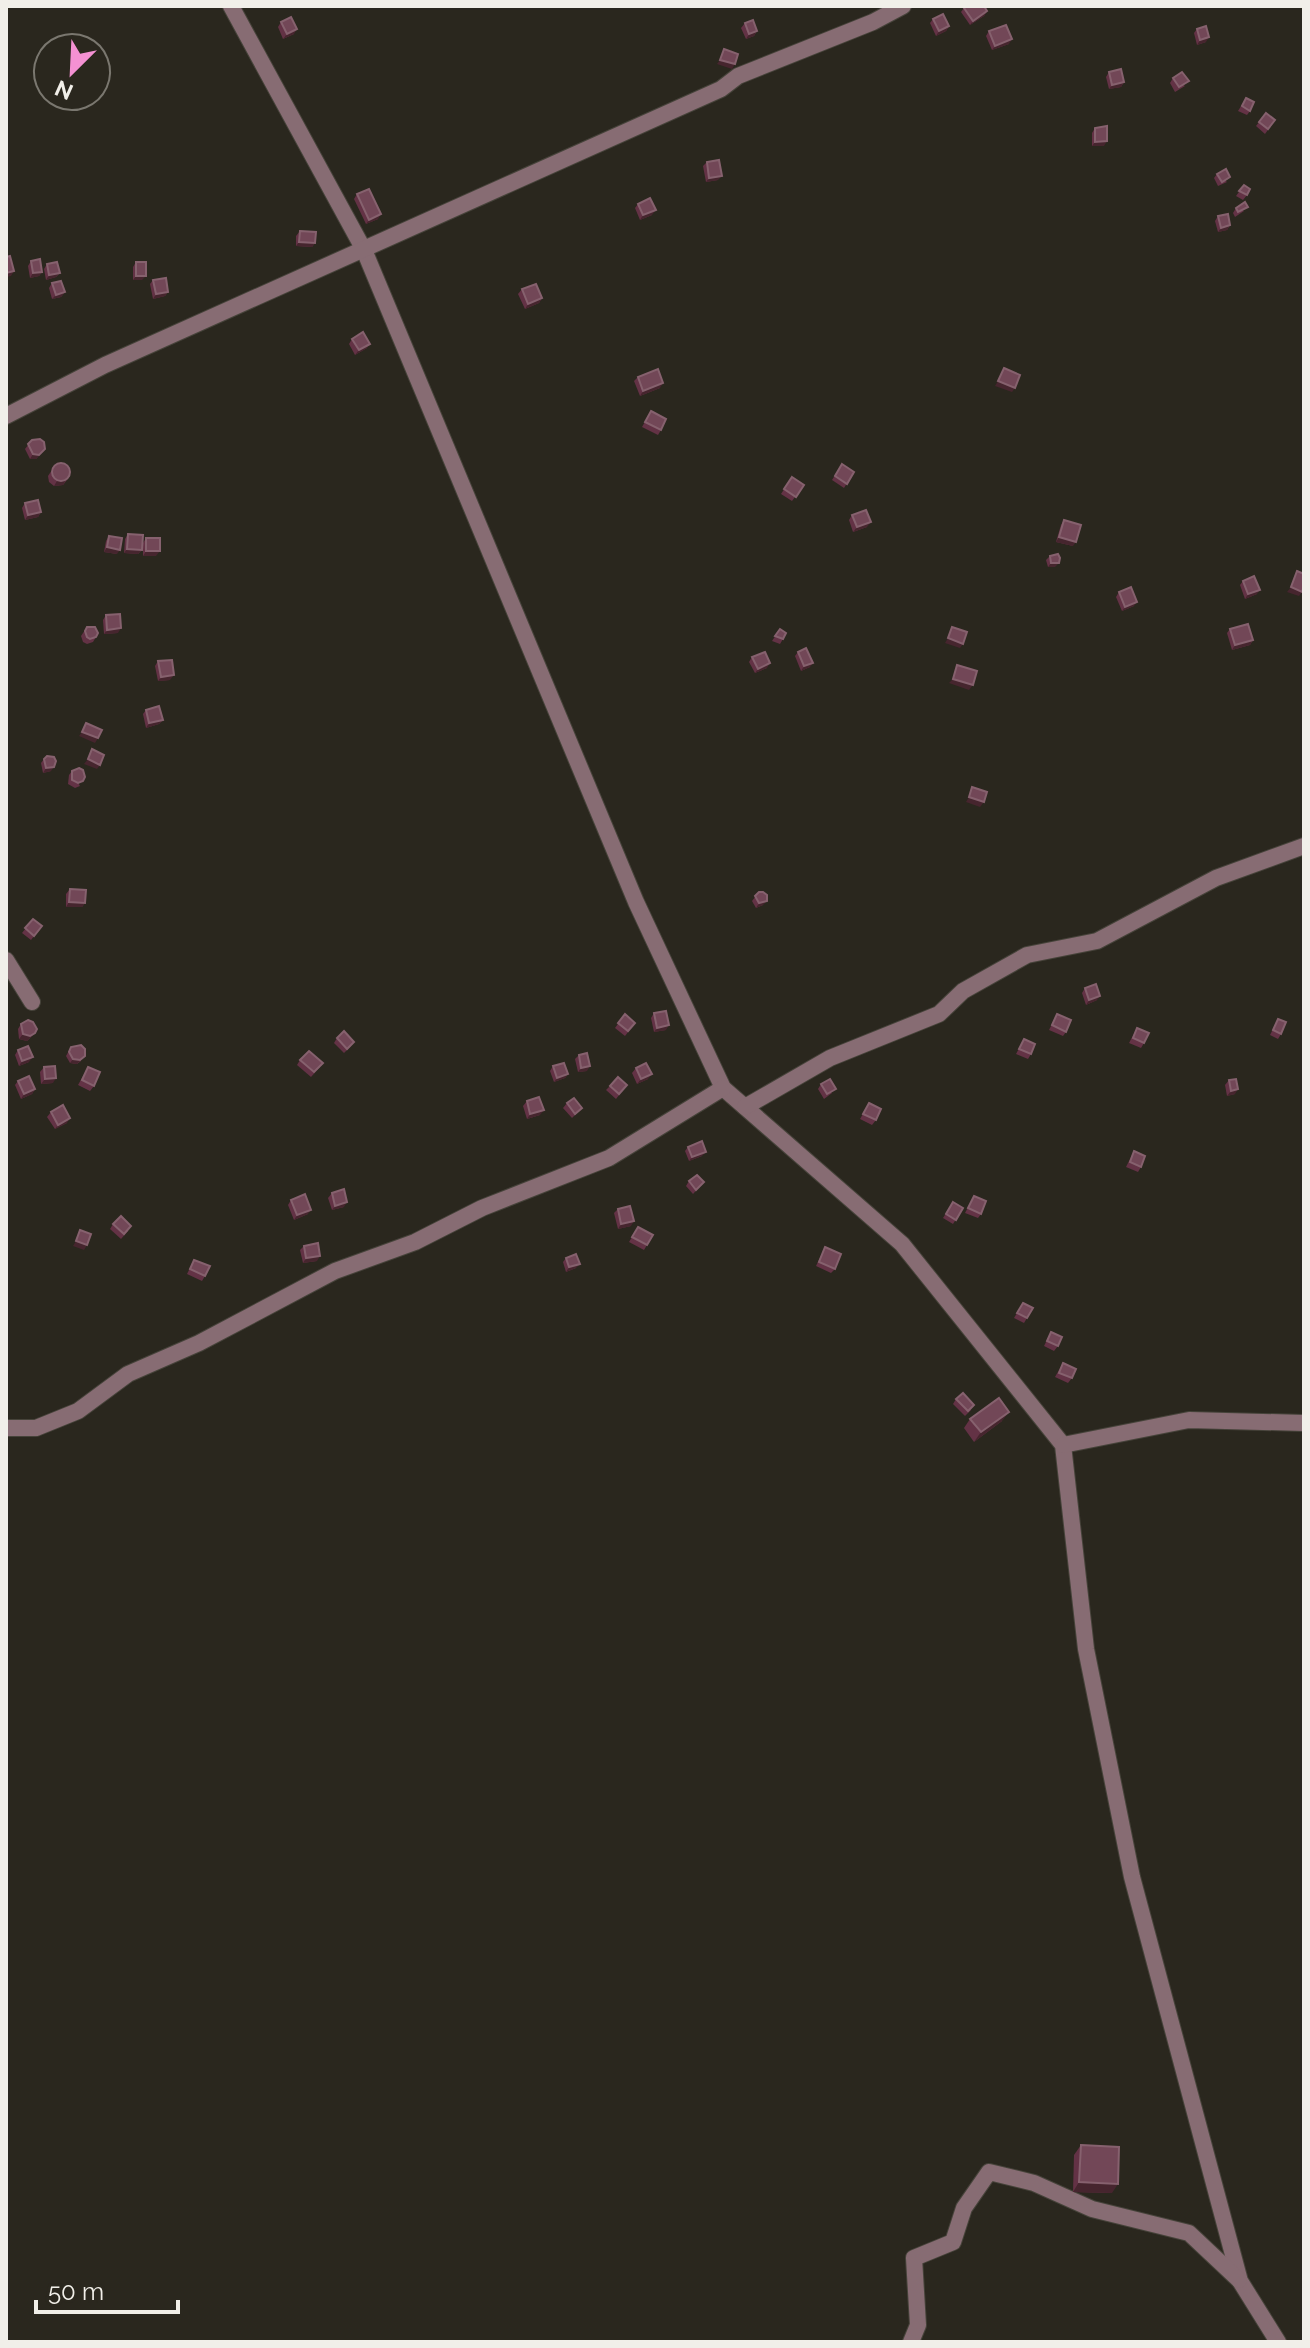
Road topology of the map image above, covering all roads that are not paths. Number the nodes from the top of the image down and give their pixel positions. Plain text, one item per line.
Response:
1 (231, 6) edge
2 (903, 6) edge
3 (364, 250) junction
4 (6, 416) edge
5 (1304, 846) edge
6 (6, 960) edge
7 (32, 1002) dead end
8 (723, 1088) junction
9 (745, 1107) junction
10 (1304, 1423) edge
11 (6, 1428) edge
12 (1063, 1445) junction
13 (1240, 2281) junction
14 (911, 2342) edge
15 (1278, 2342) edge

1 - 3 street
2 - 3 street
3 - 4 street
3 - 8 street
5 - 9 street
6 - 7 street
8 - 9 street
8 - 11 street
9 - 12 street
10 - 12 street
12 - 13 street
13 - 14 street
13 - 15 street

